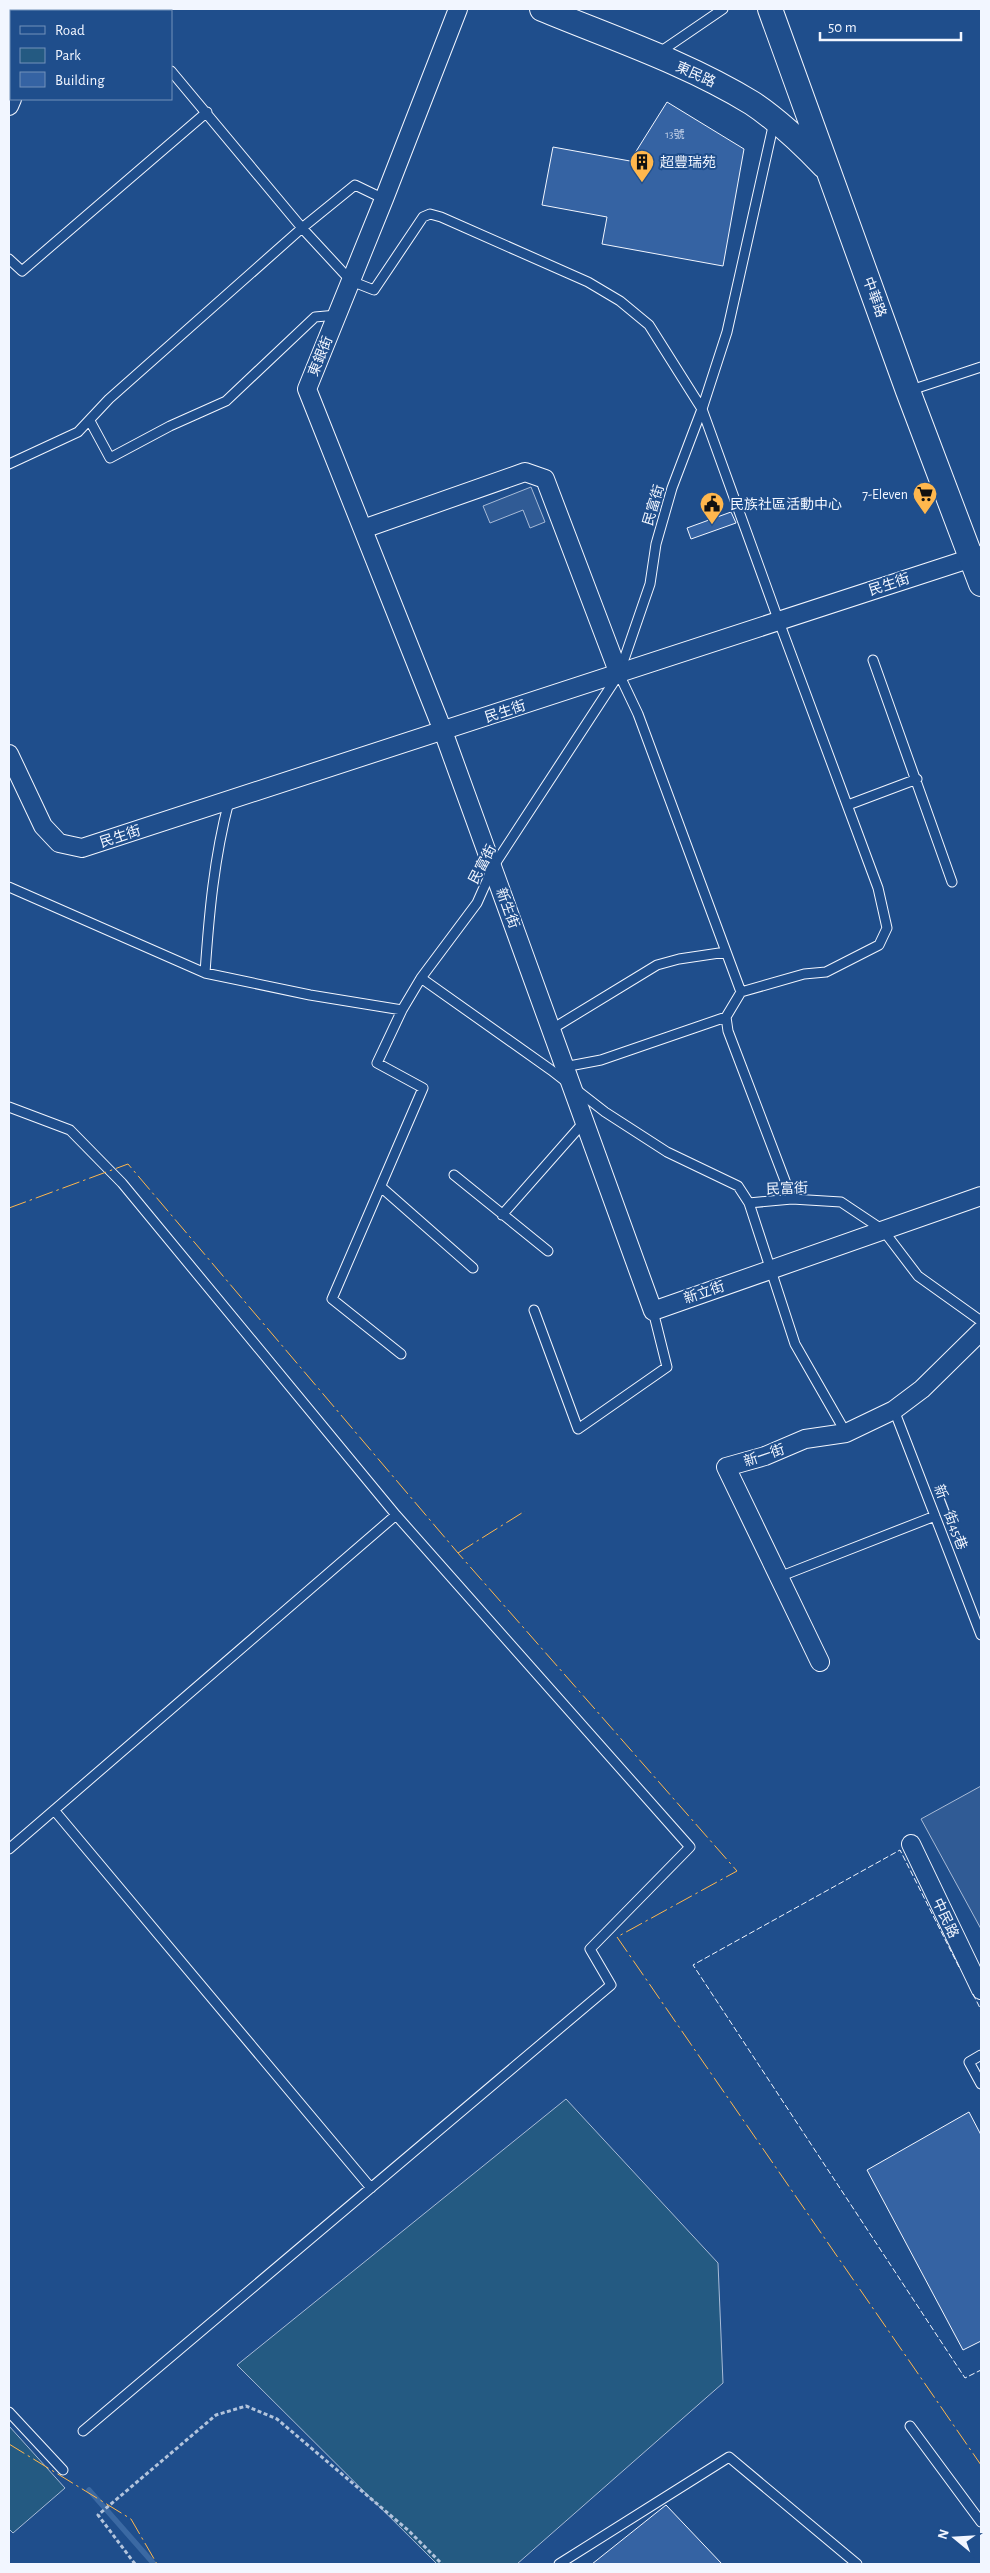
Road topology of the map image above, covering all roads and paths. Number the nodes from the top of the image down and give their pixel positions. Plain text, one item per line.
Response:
1 (458, 9) edge
2 (542, 9) edge
3 (723, 9) edge
4 (770, 9) edge
5 (654, 56) junction
6 (172, 72) edge
7 (207, 112) junction
8 (775, 120) junction
9 (831, 172) junction
10 (384, 199) junction
11 (302, 228) junction
12 (9, 259) edge
13 (351, 281) junction
14 (337, 315) junction
15 (981, 367) edge
16 (908, 391) junction
17 (702, 409) junction
18 (90, 421) junction
19 (9, 464) edge
20 (363, 529) junction
21 (976, 556) edge
22 (981, 584) edge
23 (778, 619) junction
24 (873, 660) dead end
25 (619, 674) junction
26 (443, 731) junction
27 (9, 754) edge
28 (917, 779) junction
29 (229, 801) junction
30 (848, 806) junction
31 (493, 867) junction
32 (952, 882) dead end
33 (9, 887) edge
34 (726, 952) junction
35 (205, 973) junction
36 (422, 978) junction
37 (741, 992) junction
38 (402, 1010) junction
39 (726, 1017) junction
40 (552, 1028) junction
41 (558, 1068) junction
42 (572, 1086) junction
43 (9, 1108) edge
44 (584, 1122) junction
45 (454, 1175) dead end
46 (381, 1187) junction
47 (981, 1196) edge
48 (792, 1199) junction
49 (749, 1203) junction
50 (502, 1216) junction
51 (883, 1230) junction
52 (548, 1251) dead end
53 (474, 1268) dead end
54 (770, 1269) junction
55 (534, 1310) dead end
56 (652, 1310) junction
57 (981, 1321) edge
58 (981, 1331) edge
59 (401, 1354) dead end
60 (894, 1410) junction
61 (846, 1433) junction
62 (396, 1515) junction
63 (935, 1516) junction
64 (779, 1577) junction
65 (981, 1635) edge
66 (820, 1662) dead end
67 (54, 1810) junction
68 (911, 1844) dead end
69 (9, 1849) edge
70 (981, 1990) edge
71 (981, 2055) edge
72 (981, 2084) edge
73 (371, 2188) junction
74 (9, 2412) edge
75 (910, 2426) dead end
76 (83, 2431) dead end
77 (63, 2470) dead end
78 (981, 2522) edge
79 (135, 2564) edge
80 (442, 2564) edge
81 (559, 2564) edge
82 (857, 2564) edge

1 - 10 street, 東銀街
2 - 5 street, 東民路
3 - 5 lane
4 - 9 street, 中華路
5 - 8 street, 東民路
6 - 7 lane
7 - 11 lane
7 - 12 lane
8 - 9 street, 東民路
8 - 17 lane, 民富街
9 - 16 street, 中華路
10 - 11 lane
10 - 13 street, 東銀街
11 - 13 lane
11 - 18 lane
13 - 14 street, 東銀街
13 - 17 lane
14 - 18 lane
14 - 20 street, 東銀街
15 - 16 lane
16 - 21 street, 中華路
17 - 23 lane
17 - 25 lane, 民富街
18 - 19 lane
20 - 25 street
20 - 26 street, 東銀街
21 - 22 street, 中華路
21 - 23 street, 民生街
23 - 25 street, 民生街
23 - 30 lane
24 - 28 lane
25 - 26 street, 民生街
25 - 31 lane, 民富街
25 - 34 lane
26 - 29 street, 民生街
26 - 31 street, 新生街
27 - 29 street, 民生街
28 - 30 lane
28 - 32 lane
29 - 35 lane
30 - 37 lane
31 - 36 lane, 民富街
31 - 40 street, 新生街
33 - 35 lane
34 - 37 lane
34 - 40 lane
35 - 38 lane
36 - 38 lane, 民富街
36 - 41 lane
37 - 39 lane
38 - 46 lane, 民富街
39 - 41 lane
39 - 48 lane
40 - 41 street, 新生街
41 - 42 street, 新生街
42 - 44 street
42 - 49 lane, 民富街
43 - 62 lane
44 - 50 lane
44 - 56 street
45 - 50 lane
46 - 53 lane
46 - 59 lane
47 - 51 street, 新立街
48 - 49 lane, 民富街
48 - 51 lane, 民富街
49 - 54 lane
50 - 52 lane
51 - 54 street, 新立街
51 - 57 lane, 民富街
54 - 56 street, 新立街
54 - 61 lane
55 - 56 lane
58 - 60 street, 新一街
60 - 61 street, 新一街
60 - 63 lane, 新一街45巷
61 - 64 street, 新一街
62 - 67 lane
62 - 73 lane
63 - 64 lane
63 - 65 lane, 新一街45巷
64 - 66 street, 新一街
67 - 69 lane
67 - 73 lane
68 - 70 street, 中民路
71 - 72 lane
73 - 76 lane
74 - 77 lane
75 - 78 lane
79 - 80 path
81 - 82 lane

